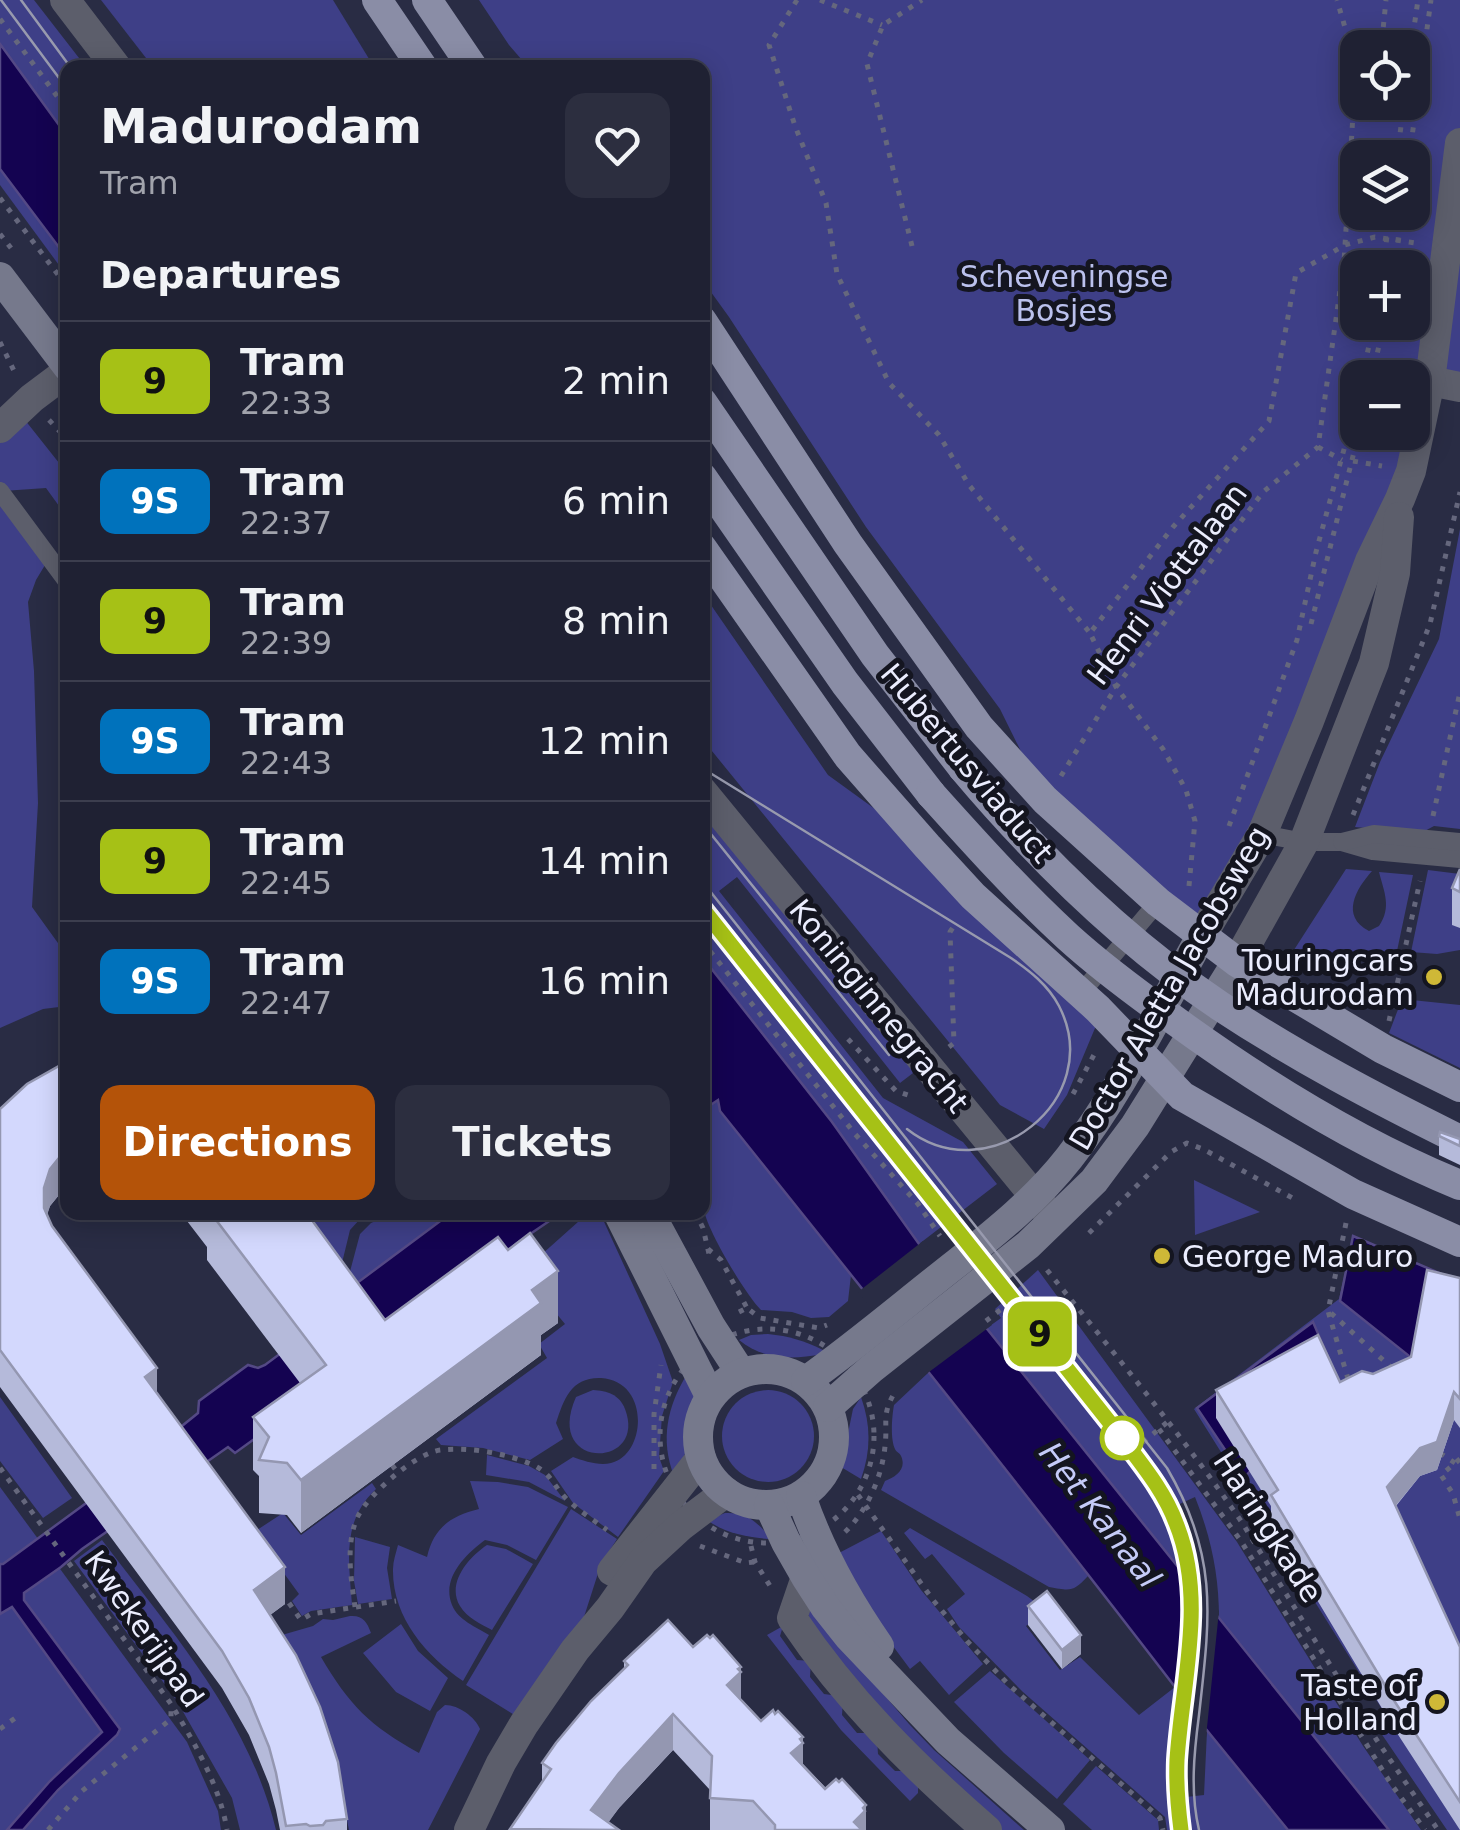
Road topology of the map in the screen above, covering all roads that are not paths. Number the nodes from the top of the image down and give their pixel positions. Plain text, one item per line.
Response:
1 (65, 0) edge
2 (378, 0) edge
3 (427, 0) edge
4 (111, 60) edge
5 (418, 60) edge
6 (469, 60) edge
7 (1460, 143) edge
8 (0, 278) edge
9 (710, 333) edge
10 (60, 358) edge
11 (60, 375) edge
12 (1430, 381) joint
13 (1460, 387) edge
14 (710, 414) edge
15 (0, 428) edge
16 (1414, 450) edge
17 (1406, 485) junction
18 (710, 489) edge
19 (0, 490) edge
20 (710, 559) edge
21 (60, 572) edge
22 (710, 802) edge
23 (1262, 834) junction
24 (1304, 842) junction
25 (1460, 842) edge
26 (1427, 848) junction
27 (1460, 859) edge
28 (1158, 902) junction
29 (1202, 934) junction
30 (1238, 962) junction
31 (1081, 993) junction
32 (1137, 1050) junction
33 (1163, 1079) junction
34 (1460, 1087) edge
35 (1460, 1140) edge
36 (1460, 1185) edge
37 (1034, 1196) junction
38 (622, 1220) edge
39 (653, 1220) edge
40 (1055, 1221) junction
41 (1460, 1242) edge
42 (968, 1273) junction
43 (849, 1368) junction
44 (742, 1373) junction
45 (806, 1381) junction
46 (710, 1396) junction
47 (828, 1407) junction
48 (701, 1458) junction
49 (726, 1492) junction
50 (801, 1496) junction
51 (769, 1505) junction
52 (800, 1538) junction
53 (806, 1577) junction
54 (575, 1650) junction
55 (948, 1741) junction
56 (469, 1830) edge
57 (987, 1830) edge
58 (1050, 1830) edge

1 - 4 street
2 - 5 main road
3 - 6 main road
7 - 12 street, Doctor Aletta Jacobsweg
8 - 10 main road
9 - 28 main road
11 - 15 street
12 - 13 street
14 - 35 main road, Hubertusviaduct, bridge
16 - 17 street, Doctor Aletta Jacobsweg
17 - 23 street, Doctor Aletta Jacobsweg
17 - 24 street, Doctor Aletta Jacobsweg
18 - 36 main road, Hubertusviaduct, bridge
19 - 21 lane
20 - 31 main road
22 - 37 street, Koninginnegracht
23 - 24 lane
23 - 29 street, Doctor Aletta Jacobsweg
24 - 26 lane
24 - 30 street, Doctor Aletta Jacobsweg
25 - 26 lane
26 - 27 lane
28 - 29 main road
28 - 31 lane
29 - 30 main road
29 - 32 main road, Doctor Aletta Jacobsweg
30 - 33 main road, Doctor Aletta Jacobsweg
30 - 34 main road
31 - 32 main road
32 - 33 main road
32 - 37 main road, Doctor Aletta Jacobsweg
33 - 40 main road, Doctor Aletta Jacobsweg
33 - 41 main road
37 - 40 street, Koninginnegracht
37 - 42 main road, Doctor Aletta Jacobsweg
38 - 46 main road
39 - 44 main road
40 - 42 main road, Doctor Aletta Jacobsweg
42 - 43 main road, Doctor Aletta Jacobsweg
43 - 45 main road, Doctor Aletta Jacobsweg
43 - 47 main road, Doctor Aletta Jacobsweg
44 - 45 main road
44 - 46 main road
45 - 47 main road
46 - 48 main road
47 - 50 main road
48 - 49 main road
48 - 54 street
49 - 51 main road
49 - 54 street
50 - 51 main road
50 - 52 main road
51 - 52 main road
52 - 53 main road
52 - 55 main road
53 - 55 main road
53 - 57 street
54 - 56 street
55 - 58 main road

